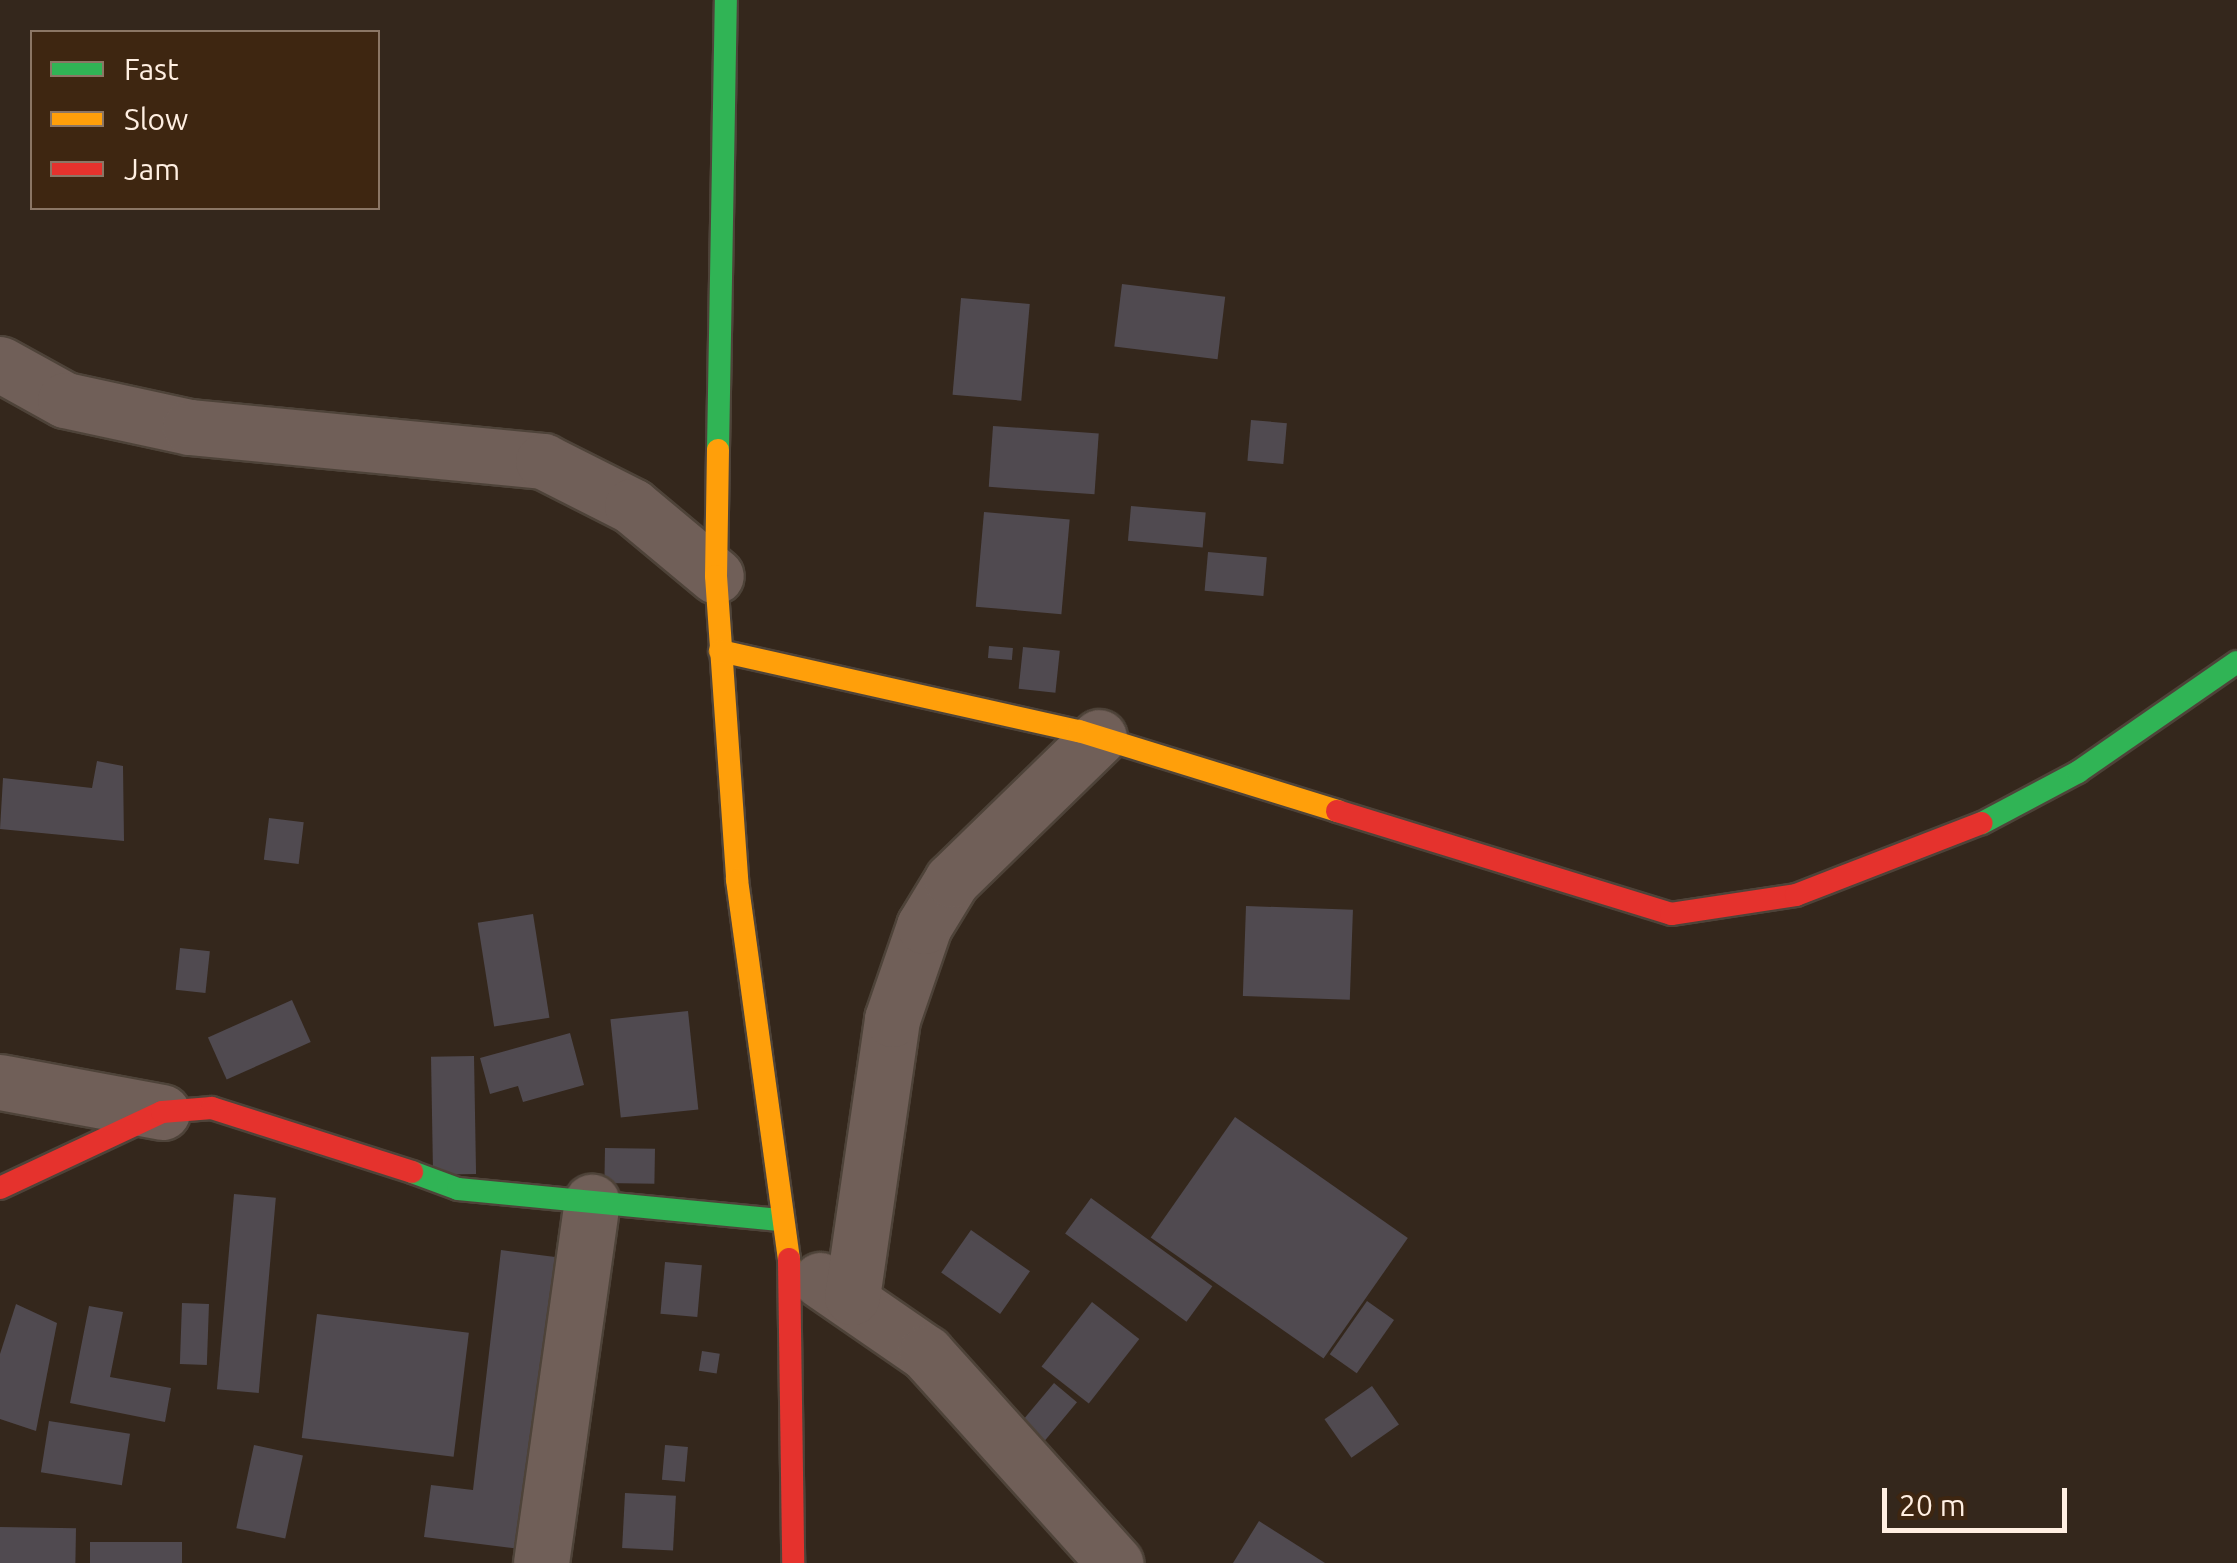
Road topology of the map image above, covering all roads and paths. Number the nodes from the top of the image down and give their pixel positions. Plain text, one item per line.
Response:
1 (726, 0) edge
2 (0, 364) edge
3 (716, 576) junction
4 (720, 650) junction
5 (2237, 662) edge
6 (1099, 737) junction
7 (0, 1082) edge
8 (162, 1112) junction
9 (0, 1188) edge
10 (592, 1202) junction
11 (785, 1243) junction
12 (852, 1296) junction
13 (540, 1563) edge
14 (793, 1563) edge
15 (1115, 1563) edge

1 - 3 street
2 - 3 street
3 - 4 street
4 - 6 street
4 - 11 street
5 - 6 street
6 - 12 street
7 - 8 street
8 - 9 street
8 - 10 street
10 - 11 street
10 - 13 street
11 - 12 street
11 - 14 street
12 - 15 street

